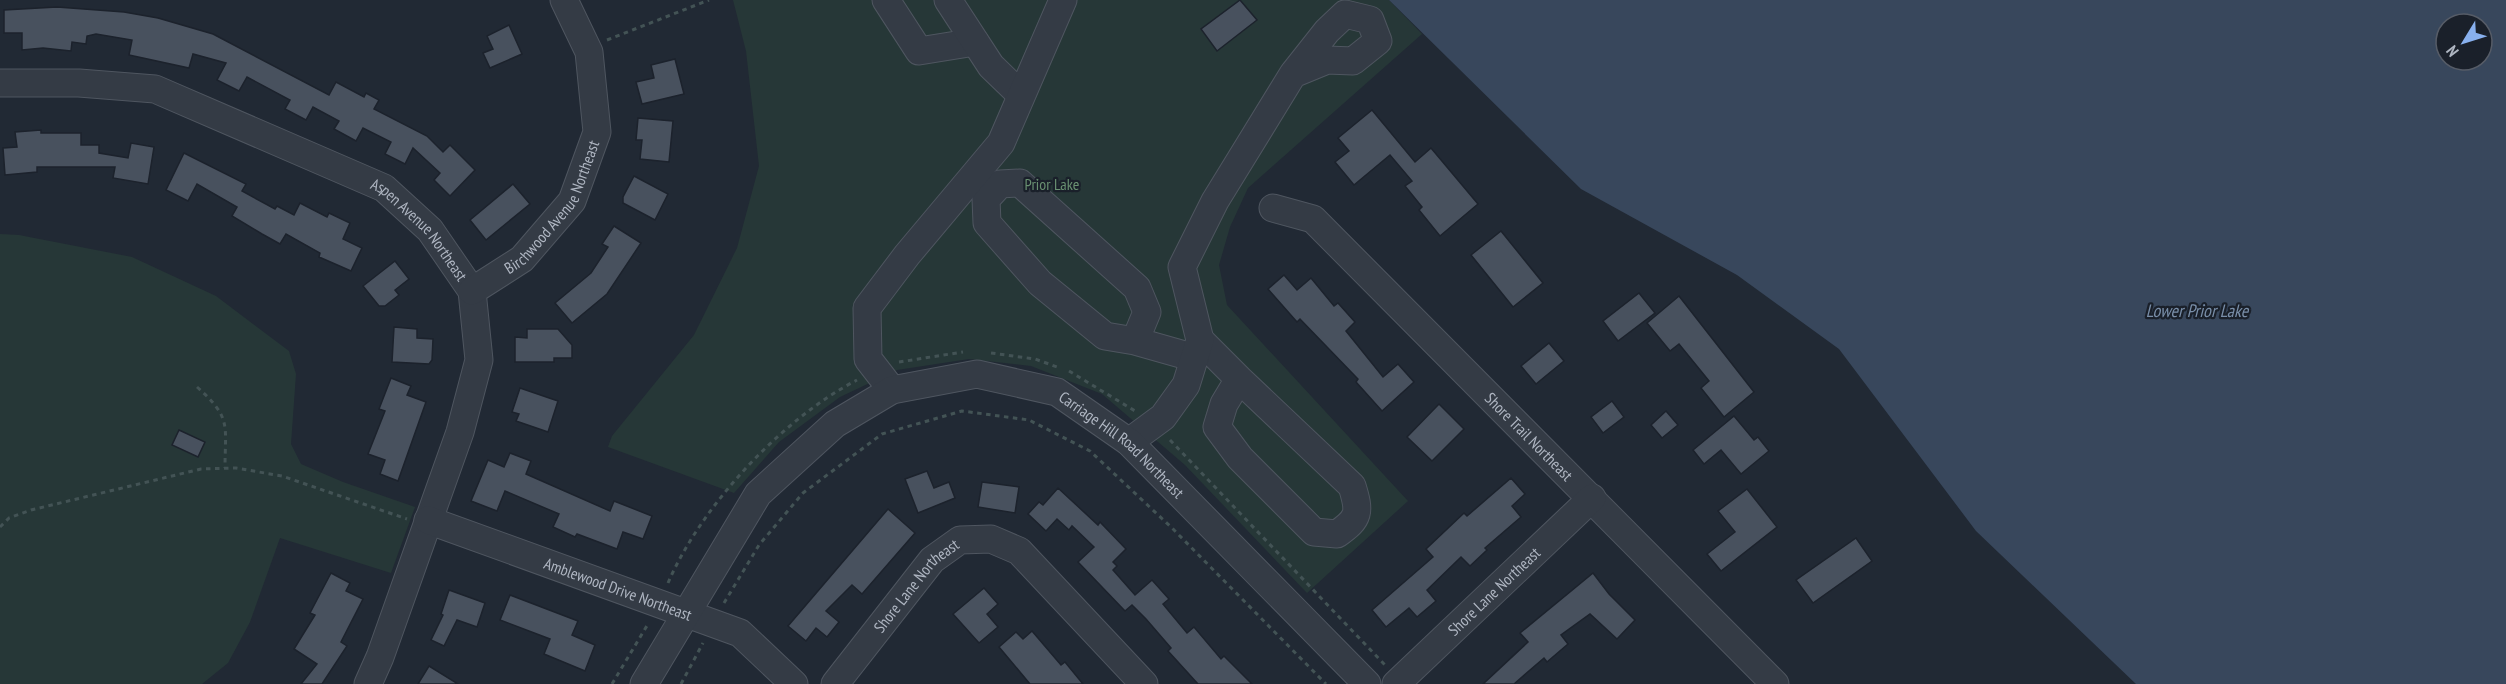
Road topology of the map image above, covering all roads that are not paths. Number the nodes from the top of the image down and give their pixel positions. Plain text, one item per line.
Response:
1 (564, 0) edge
2 (886, 0) edge
3 (948, 0) edge
4 (1063, 0) edge
5 (1350, 7) edge
6 (975, 42) junction
7 (1293, 74) junction
8 (0, 83) edge
9 (1020, 94) junction
10 (1273, 208) dead end
11 (472, 291) junction
12 (1135, 341) junction
13 (1198, 349) junction
14 (1239, 379) junction
15 (884, 380) junction
16 (1129, 442) junction
17 (1592, 498) junction
18 (427, 523) junction
19 (687, 613) junction
20 (1398, 682) edge
21 (368, 684) edge
22 (644, 684) edge
23 (794, 684) edge
24 (834, 684) edge
25 (1144, 684) edge
26 (1367, 684) edge
27 (1774, 684) edge

1 - 11 street, Birchwood Avenue Northeast
2 - 6 street
3 - 6 street
4 - 9 street
5 - 7 street
5 - 7 street
6 - 9 street
7 - 13 street
8 - 11 street, Aspen Avenue Northeast
9 - 15 street
10 - 17 street, Shore Trail Northeast
11 - 18 street, Aspen Avenue Northeast
12 - 12 street
12 - 13 street
13 - 14 street
13 - 16 street
14 - 14 street
15 - 16 street, Carriage Hill Road Northeast
15 - 19 street, Carriage Hill Road Northeast
16 - 26 street, Carriage Hill Road Northeast
17 - 20 street, Shore Lane Northeast
17 - 27 street, Shore Trail Northeast
18 - 19 street, Amblewood Drive Northeast
18 - 21 street, Aspen Avenue Northeast
19 - 22 street, Carriage Hill Road Northeast
19 - 23 street, Amblewood Drive Northeast
24 - 25 street, Shore Lane Northeast

